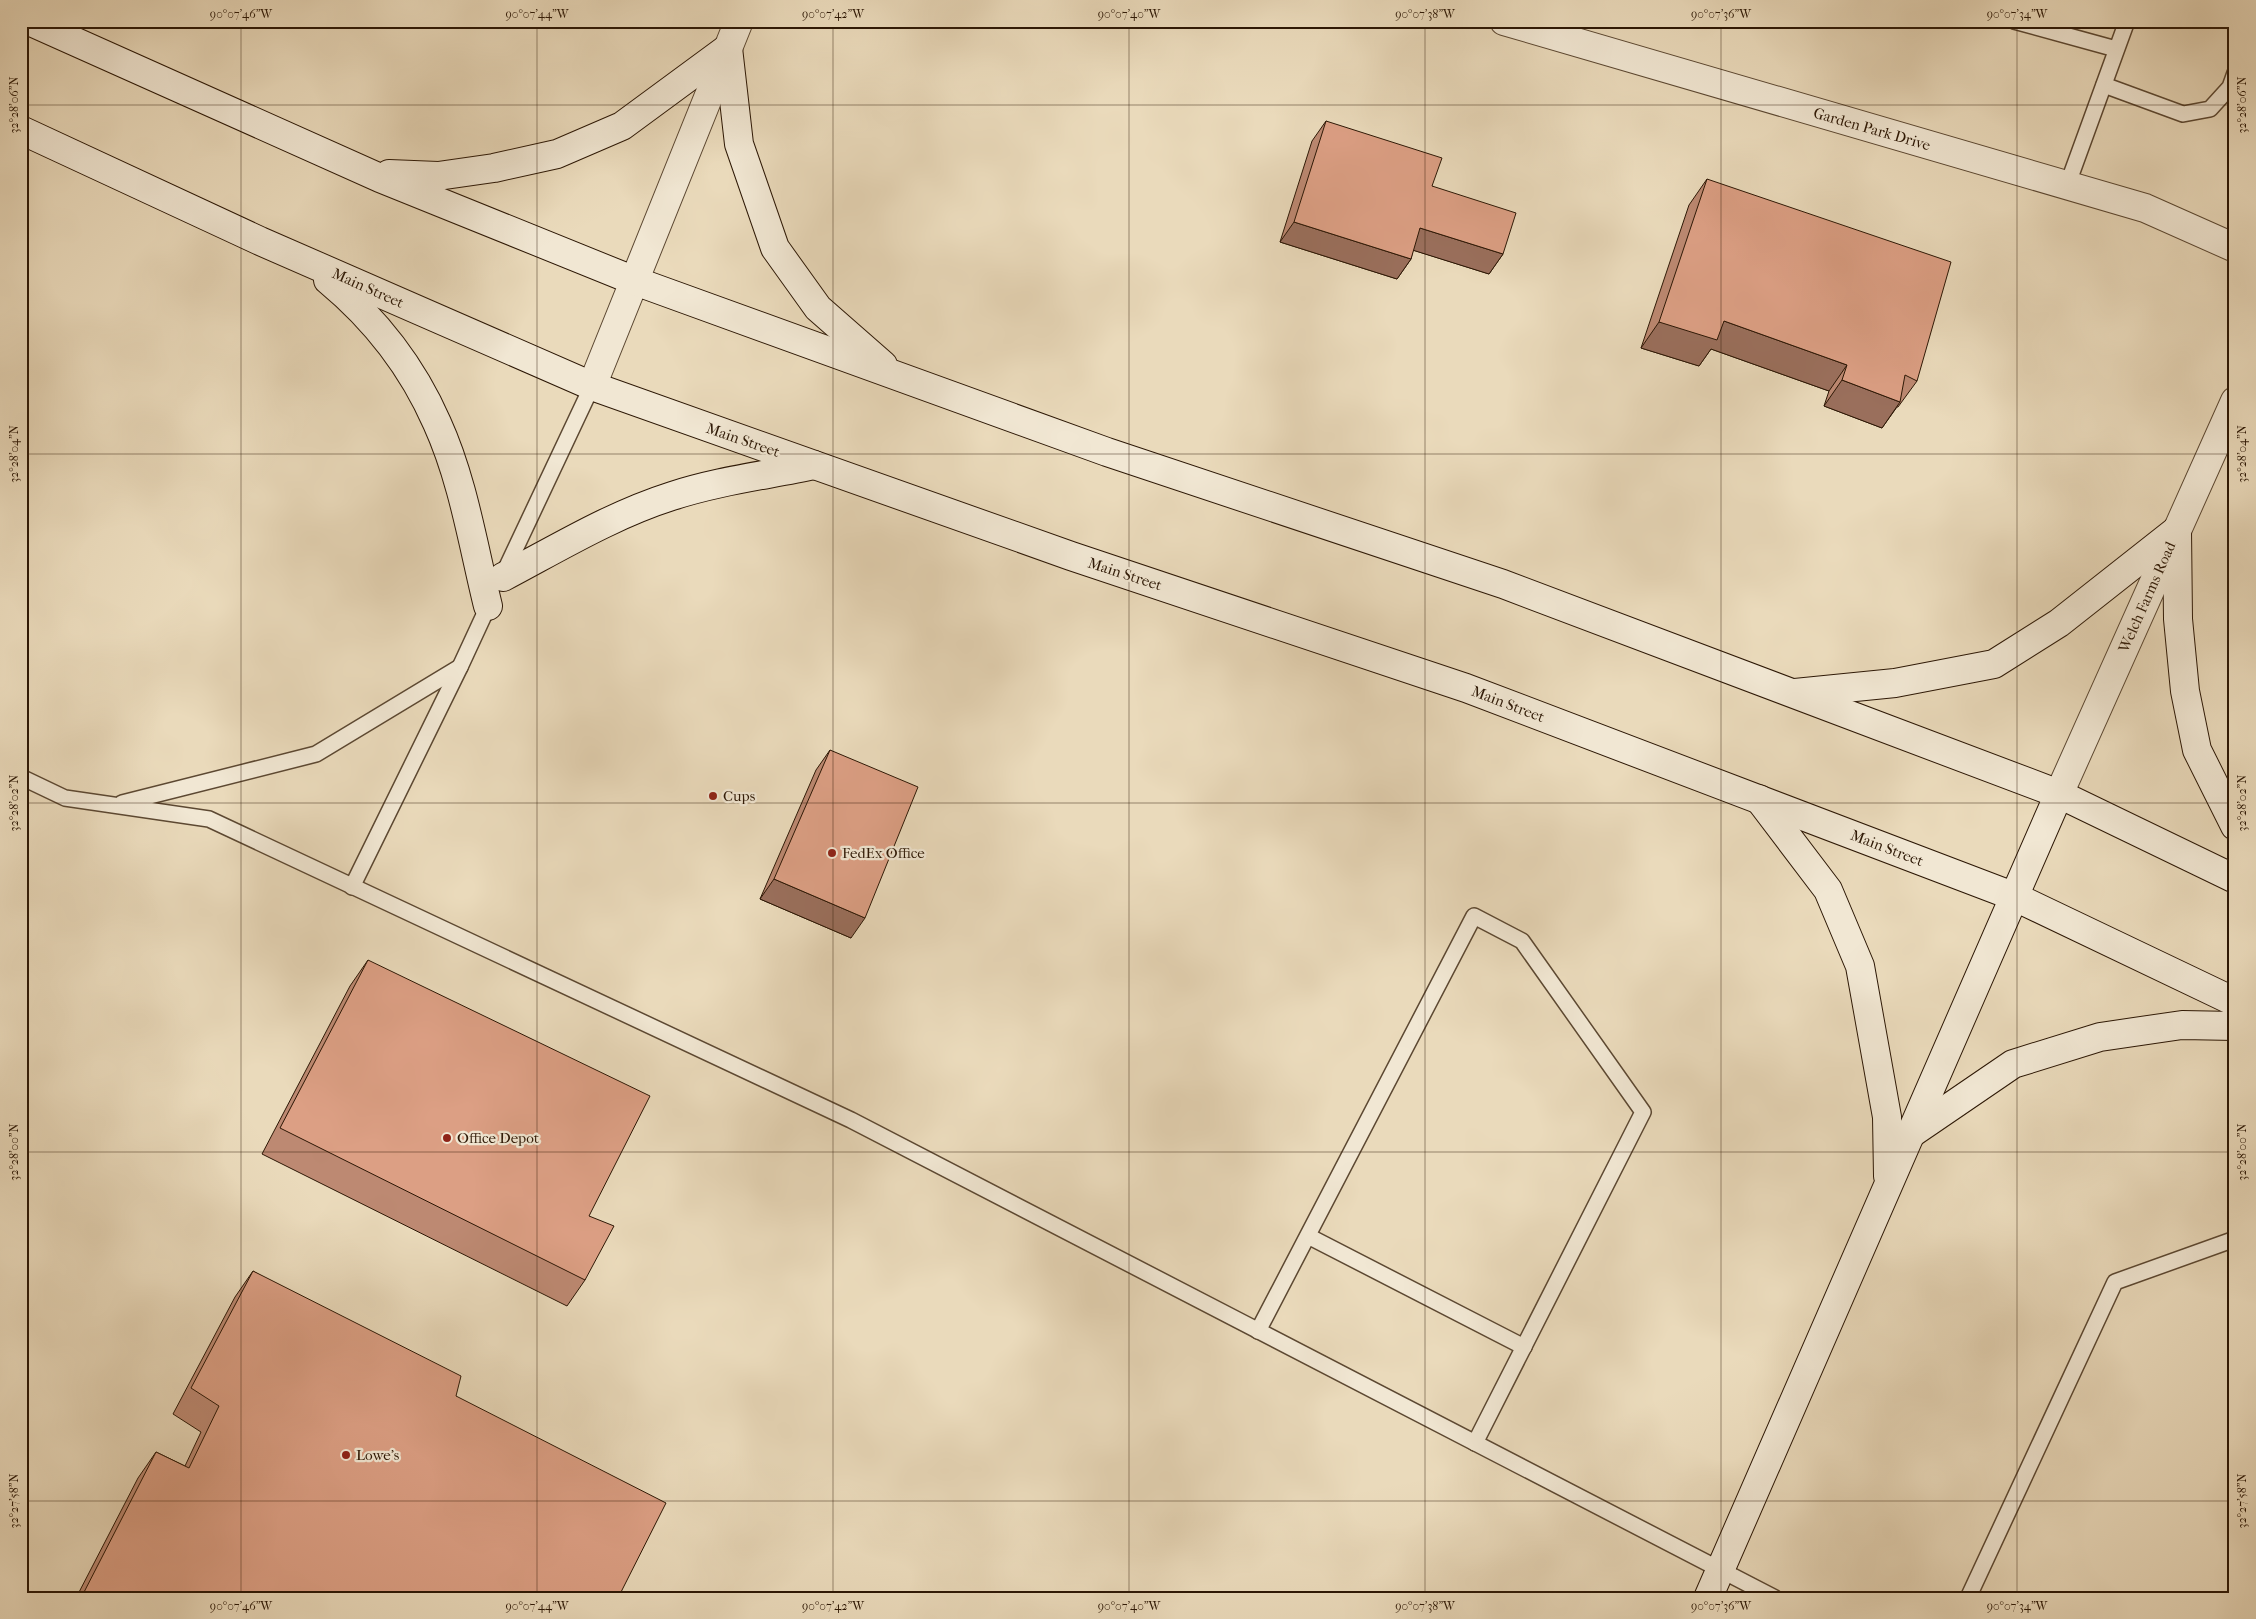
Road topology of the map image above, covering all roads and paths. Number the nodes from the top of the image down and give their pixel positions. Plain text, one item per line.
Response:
1 (29, 21) edge
2 (739, 21) edge
3 (1504, 21) edge
4 (2014, 21) edge
5 (2126, 21) edge
6 (728, 48) junction
7 (2116, 50) junction
8 (2235, 72) edge
9 (2104, 85) junction
10 (21, 130) edge
11 (362, 170) junction
12 (2067, 186) junction
13 (2235, 248) edge
14 (303, 260) junction
15 (635, 281) junction
16 (896, 376) junction
17 (592, 386) junction
18 (2235, 401) edge
19 (814, 465) junction
20 (2177, 530) junction
21 (503, 577) junction
22 (488, 606) junction
23 (460, 667) junction
24 (1791, 693) junction
25 (21, 777) edge
26 (2059, 794) junction
27 (1759, 799) junction
28 (114, 806) junction
29 (2235, 826) edge
30 (2235, 879) edge
31 (352, 887) junction
32 (2013, 896) junction
33 (2235, 1002) edge
34 (2235, 1026) edge
35 (1909, 1135) junction
36 (1888, 1183) junction
37 (1308, 1236) junction
38 (2235, 1239) edge
39 (1258, 1331) junction
40 (1524, 1347) junction
41 (1475, 1443) junction
42 (1721, 1570) junction
43 (1708, 1598) edge
44 (1776, 1598) edge
45 (1968, 1598) edge

1 - 11 main road
2 - 6 main road
3 - 12 main road, Garden Park Drive
4 - 7 lane
5 - 7 lane
6 - 11 main road
6 - 15 main road
6 - 16 main road
7 - 9 lane
8 - 9 lane
9 - 12 lane
10 - 14 main road, Main Street
11 - 15 main road
12 - 13 main road, Garden Park Drive
14 - 17 main road, Main Street
14 - 22 main road
15 - 16 main road
15 - 17 main road
16 - 24 main road
17 - 19 main road, Main Street
17 - 21 lane
18 - 20 main road, Welch Farms Road
19 - 21 main road
19 - 27 main road, Main Street
20 - 24 main road
20 - 26 main road, Welch Farms Road
20 - 29 main road
21 - 22 lane
22 - 23 lane
23 - 28 lane
23 - 31 lane
24 - 26 main road
25 - 28 lane
26 - 30 main road
26 - 32 main road, Welch Farms Road
27 - 32 main road, Main Street
27 - 36 main road
28 - 31 lane
31 - 39 lane
32 - 33 main road, Main Street
32 - 35 main road, Welch Farms Road
34 - 35 main road
35 - 36 main road, Welch Farms Road
36 - 42 main road, Welch Farms Road
37 - 39 lane
37 - 40 lane
37 - 40 lane
38 - 45 lane
39 - 41 lane
40 - 41 lane
41 - 42 lane
42 - 43 main road, Welch Farms Road
42 - 44 lane

